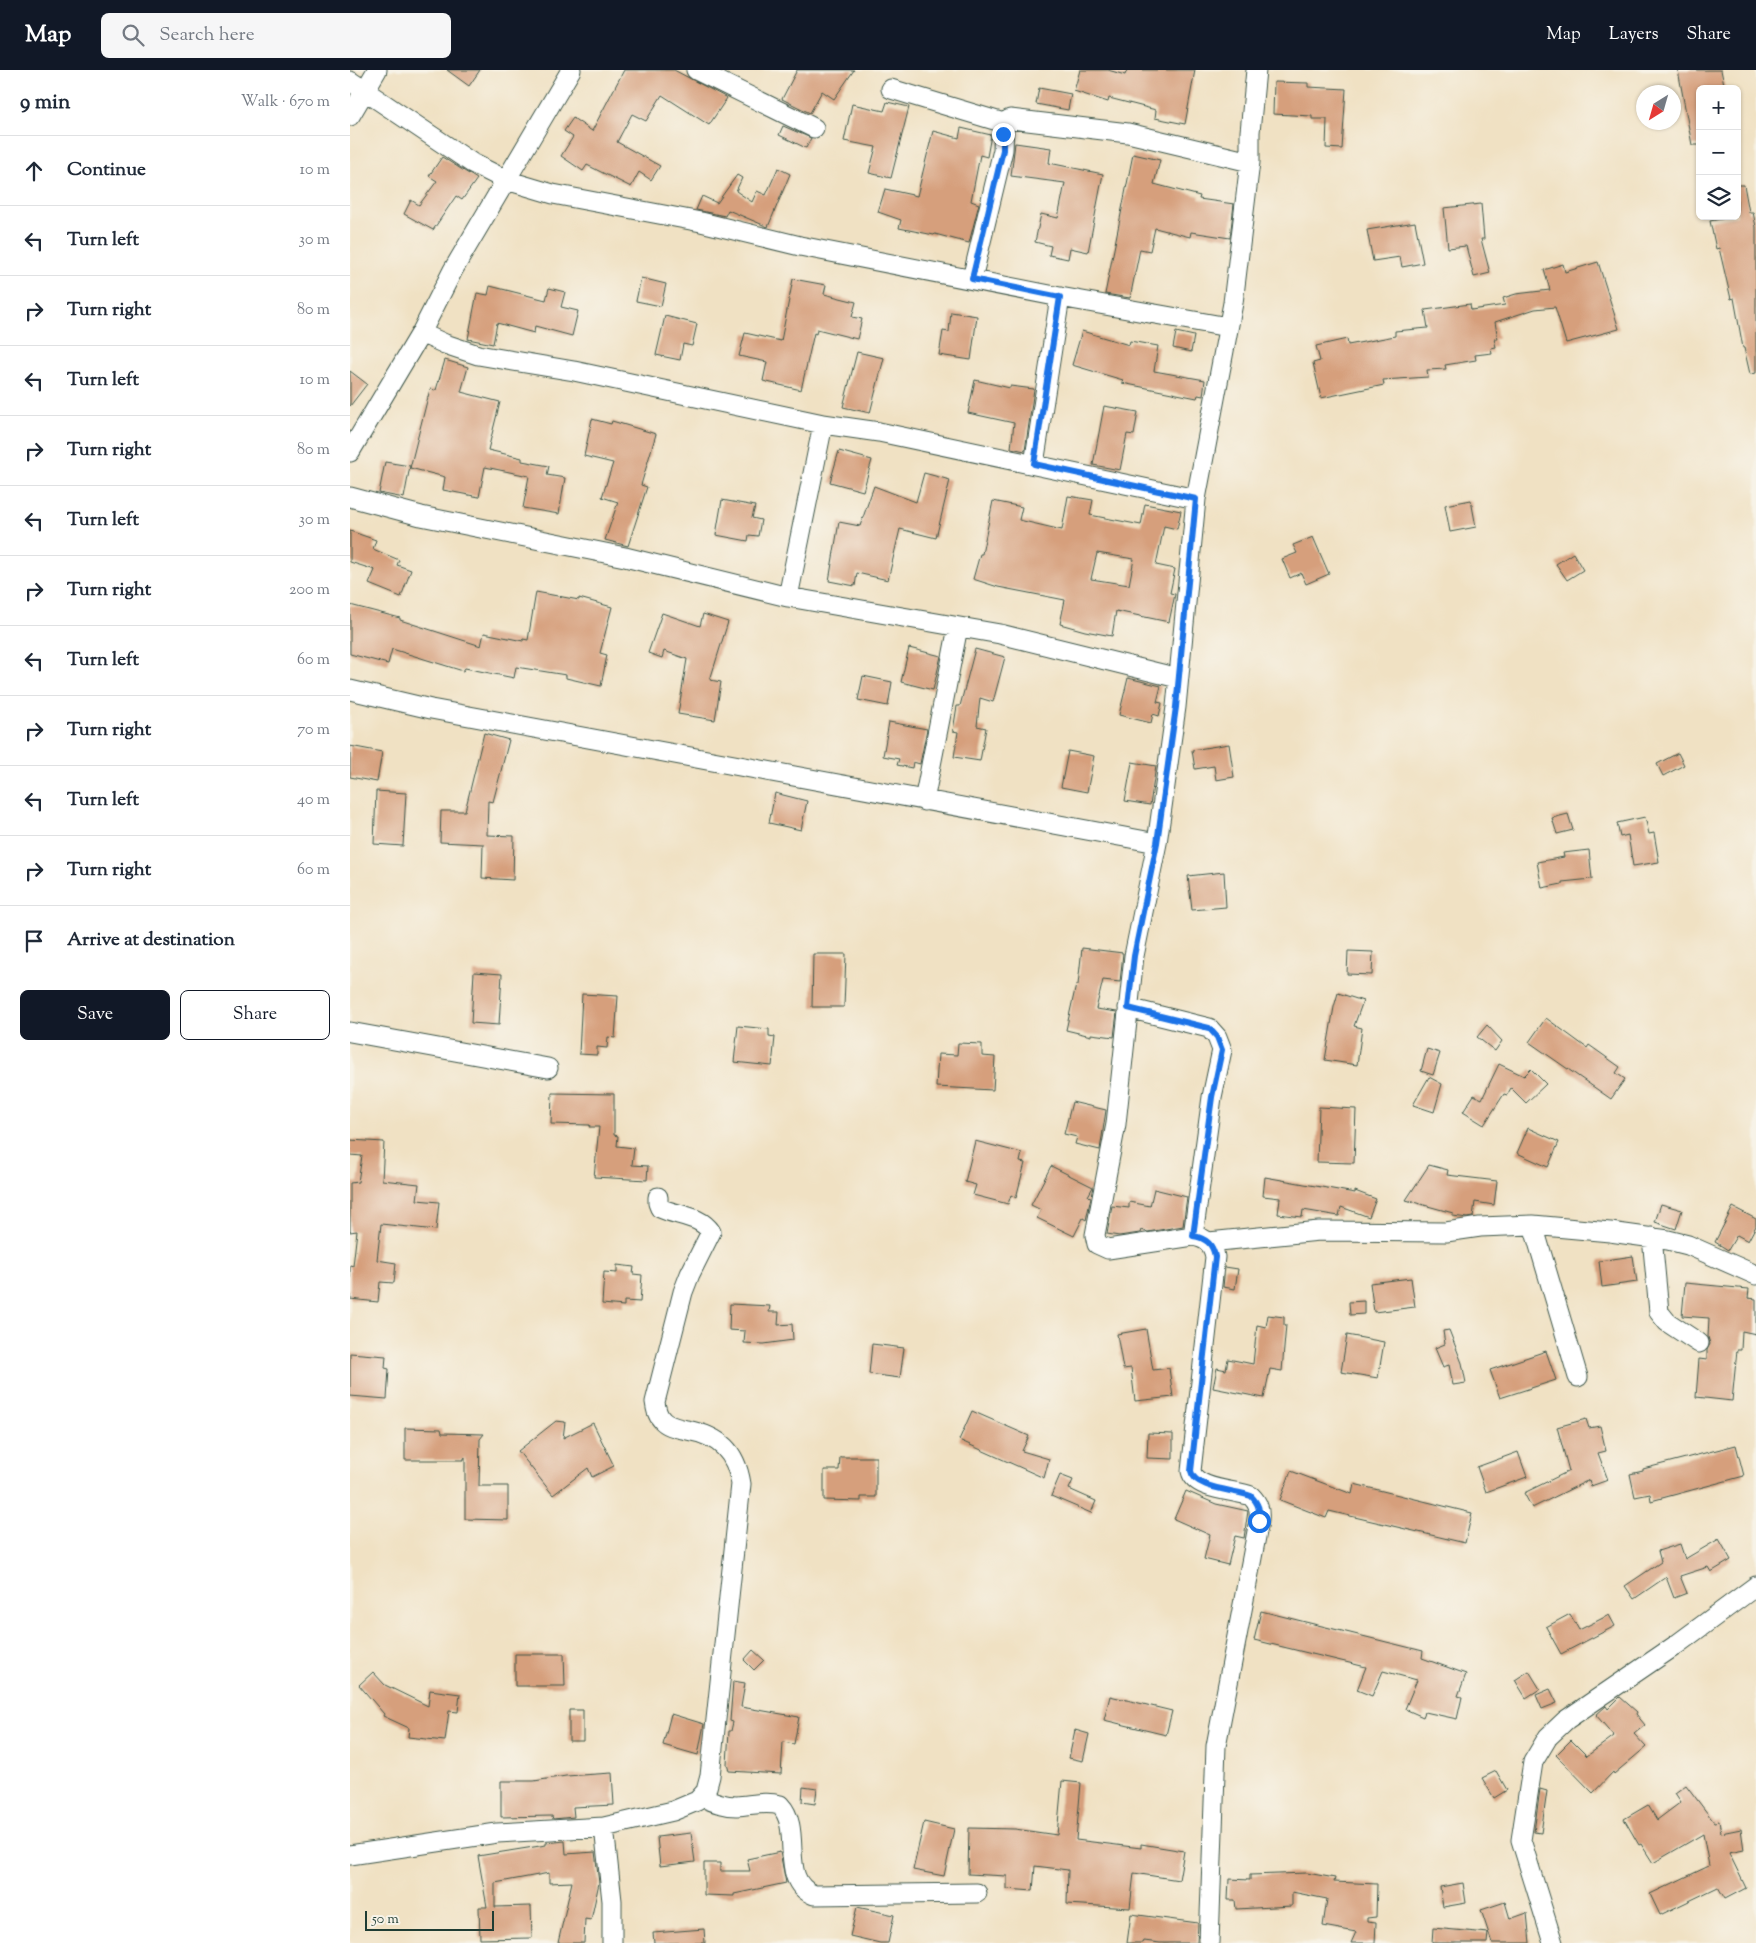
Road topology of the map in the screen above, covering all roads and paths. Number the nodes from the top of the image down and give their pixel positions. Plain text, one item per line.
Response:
1 (377, 70) edge
2 (571, 70) edge
3 (696, 70) edge
4 (1256, 70) edge
5 (357, 86) edge
6 (891, 89) dead end
7 (350, 116) edge
8 (1004, 123) junction
9 (814, 128) dead end
10 (1250, 162) junction
11 (506, 180) junction
12 (972, 279) junction
13 (1060, 297) junction
14 (1228, 327) junction
15 (421, 332) junction
16 (823, 424) junction
17 (350, 452) edge
18 (1034, 464) junction
19 (350, 497) edge
20 (1196, 499) junction
21 (788, 597) junction
22 (958, 627) junction
23 (1178, 678) junction
24 (350, 690) edge
25 (924, 800) junction
26 (1157, 843) junction
27 (1128, 1008) junction
28 (350, 1032) edge
29 (548, 1068) dead end
30 (658, 1197) dead end
31 (1533, 1225) junction
32 (1652, 1237) junction
33 (1201, 1239) junction
34 (1756, 1275) edge
35 (1699, 1343) dead end
36 (1578, 1377) dead end
37 (1756, 1586) edge
38 (702, 1797) junction
39 (604, 1827) junction
40 (350, 1855) edge
41 (977, 1893) dead end
42 (612, 1943) edge
43 (1209, 1943) edge
44 (1553, 1943) edge

1 - 5 street
2 - 11 street
3 - 9 street
4 - 10 street
5 - 7 street
5 - 11 street
6 - 8 street
8 - 10 street
8 - 12 street
10 - 14 street
11 - 12 street
11 - 15 street
12 - 13 street
13 - 14 street
13 - 18 street
14 - 20 street
15 - 16 street
15 - 17 street
16 - 18 street
16 - 21 street
18 - 20 street
19 - 21 street
20 - 23 street
21 - 22 street
22 - 23 street
22 - 25 street
23 - 26 street
24 - 25 street
25 - 26 street
26 - 27 street
27 - 33 street
27 - 33 street
28 - 29 street
30 - 38 street
31 - 32 street
31 - 33 street
31 - 36 street
32 - 34 street
32 - 35 street
33 - 43 street
37 - 44 street
38 - 39 street
38 - 41 street
39 - 40 street
39 - 42 street

